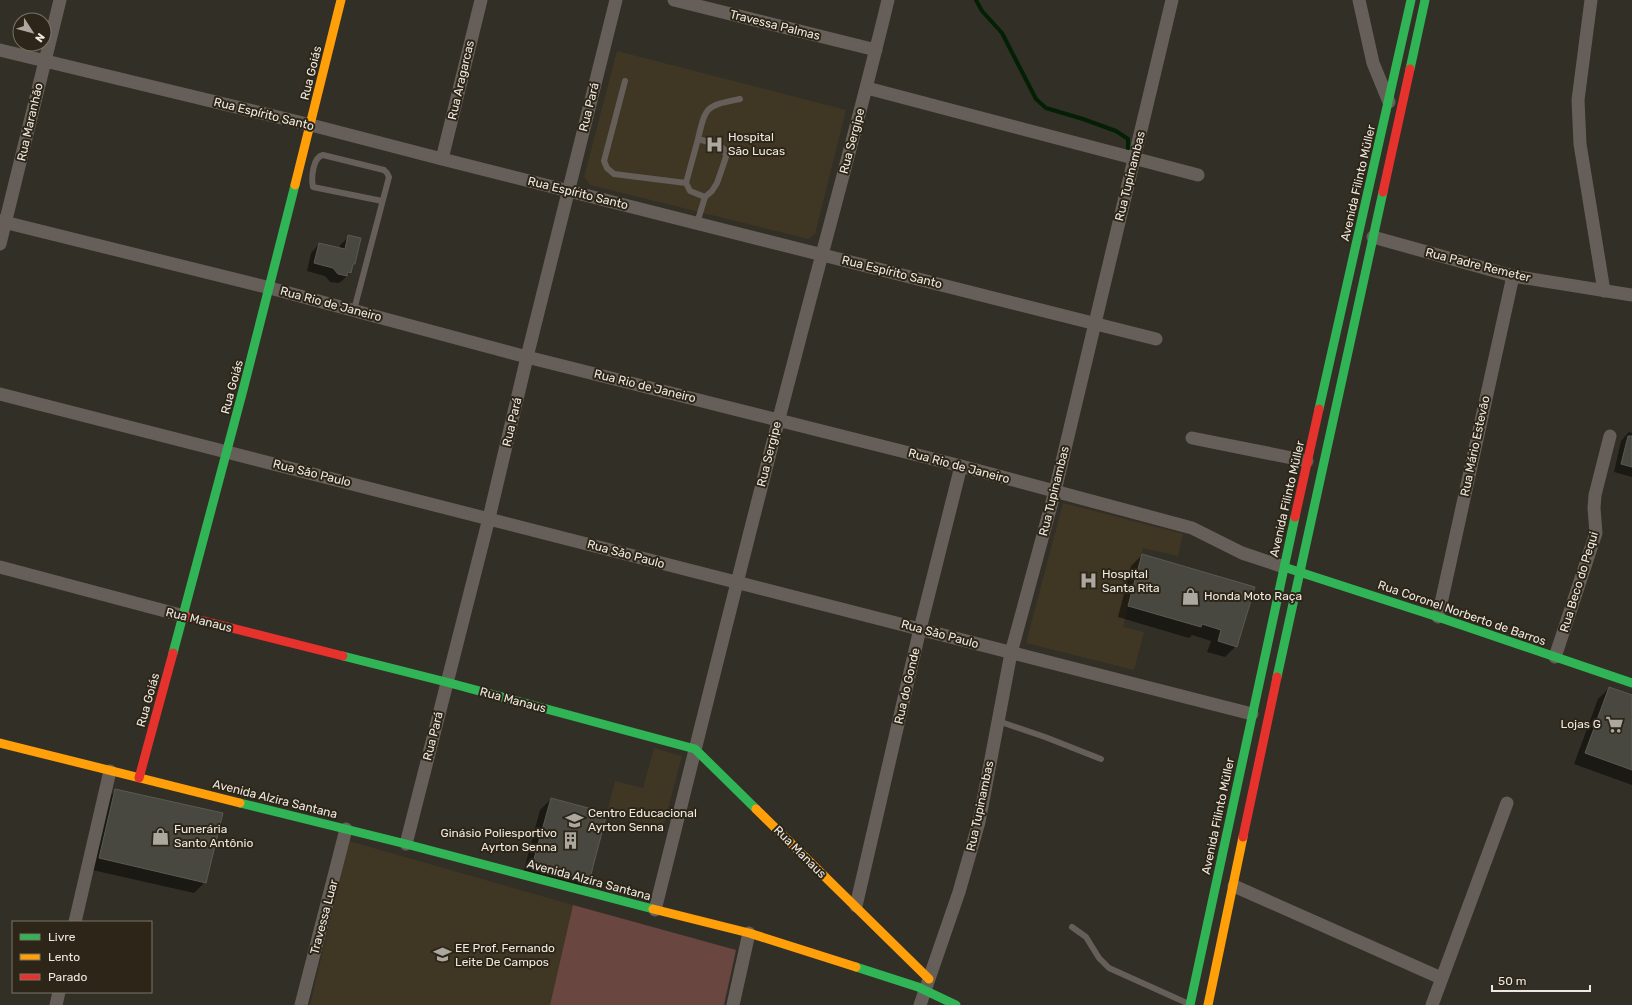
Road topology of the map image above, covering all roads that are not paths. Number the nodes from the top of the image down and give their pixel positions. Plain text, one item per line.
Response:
1 (60, 0) edge
2 (341, 0) edge
3 (481, 0) edge
4 (616, 0) edge
5 (674, 0) edge
6 (888, 0) edge
7 (1172, 0) edge
8 (1360, 0) edge
9 (1411, 0) edge
10 (1425, 0) edge
11 (1591, 0) edge
12 (0, 50) edge
13 (876, 50) junction
14 (44, 61) junction
15 (625, 81) dead end
16 (867, 88) junction
17 (740, 99) dead end
18 (1389, 102) junction
19 (311, 125) junction
20 (698, 139) junction
21 (1134, 157) junction
22 (442, 159) junction
23 (1198, 175) dead end
24 (686, 183) junction
25 (568, 190) junction
26 (705, 197) junction
27 (382, 201) junction
28 (3, 222) edge
29 (697, 223) junction
30 (1373, 237) junction
31 (0, 244) edge
32 (821, 254) junction
33 (1513, 276) junction
34 (270, 288) junction
35 (1604, 291) junction
36 (1632, 295) edge
37 (354, 310) junction
38 (1094, 324) junction
39 (1156, 339) dead end
40 (527, 357) junction
41 (0, 394) edge
42 (778, 419) junction
43 (1610, 436) dead end
44 (1192, 438) dead end
45 (227, 451) junction
46 (1307, 461) junction
47 (961, 466) junction
48 (1055, 491) junction
49 (489, 518) junction
50 (0, 567) edge
51 (1284, 567) junction
52 (1299, 572) junction
53 (737, 583) junction
54 (184, 616) junction
55 (1438, 616) junction
56 (920, 629) junction
57 (1011, 653) junction
58 (1555, 657) junction
59 (446, 682) junction
60 (1632, 683) edge
61 (1252, 714) junction
62 (998, 721) junction
63 (0, 743) edge
64 (695, 749) junction
65 (1101, 759) dead end
66 (110, 771) junction
67 (139, 778) junction
68 (1507, 803) dead end
69 (346, 829) junction
70 (406, 844) junction
71 (1234, 886) junction
72 (856, 906) junction
73 (655, 910) junction
74 (75, 921) edge
75 (1072, 927) dead end
76 (749, 933) junction
77 (1441, 978) junction
78 (927, 985) junction
79 (59, 993) edge
80 (56, 1005) edge
81 (301, 1005) edge
82 (733, 1005) edge
83 (920, 1005) edge
84 (956, 1005) edge
85 (1190, 1005) edge
86 (1208, 1005) edge
87 (1432, 1005) edge

1 - 14 street, Rua Maranhão
2 - 19 main road, Rua Goiás
3 - 22 street, Rua Aragarcas
4 - 25 street, Rua Pará
5 - 13 street, Travessa Palmas
6 - 13 street, Rua Sergipe
7 - 21 street, Rua Tupinambas
8 - 18 street
9 - 18 main road, Avenida Filinto Müller
10 - 30 main road
11 - 35 street
12 - 14 street, Rua Espírito Santo
13 - 16 street, Rua Sergipe
14 - 19 street, Rua Espírito Santo
14 - 28 street, Rua Maranhão
15 - 24 lane
16 - 21 street
16 - 32 street, Rua Sergipe
17 - 20 lane
18 - 46 main road, Avenida Filinto Müller
19 - 22 street, Rua Espírito Santo
19 - 34 main road, Rua Goiás
20 - 24 lane
20 - 26 lane
21 - 23 street
21 - 38 street, Rua Tupinambas
22 - 25 street, Rua Espírito Santo
24 - 26 lane
25 - 29 street, Rua Espírito Santo
25 - 40 street, Rua Pará
26 - 29 lane
27 - 27 lane
27 - 37 lane
28 - 31 street, Rua Maranhão
28 - 34 street, Rua Rio de Janeiro
29 - 32 street, Rua Espírito Santo
30 - 33 street, Rua Padre Remeter
30 - 52 main road
32 - 38 street, Rua Espírito Santo
32 - 42 street, Rua Sergipe
33 - 35 street, Rua Padre Remeter
33 - 55 street, Rua Mário Estevão
34 - 37 street, Rua Rio de Janeiro
34 - 45 main road, Rua Goiás
35 - 36 street, Rua Padre Remeter
37 - 40 street, Rua Rio de Janeiro
38 - 39 street, Rua Espírito Santo
38 - 48 street, Rua Tupinambas
40 - 42 street, Rua Rio de Janeiro
40 - 49 street, Rua Pará
41 - 45 street, Rua São Paulo
42 - 47 street, Rua Rio de Janeiro
42 - 53 street, Rua Sergipe
43 - 58 street, Rua Beco do Pequi
44 - 46 street
45 - 49 street, Rua São Paulo
45 - 54 main road, Rua Goiás
46 - 51 main road, Avenida Filinto Müller
47 - 48 street, Rua Rio de Janeiro
47 - 56 street, Rua do Gonde
48 - 51 street, Rua Rio de Janeiro
48 - 57 street, Rua Tupinambas
49 - 53 street, Rua São Paulo
49 - 59 street, Rua Pará
50 - 54 street, Rua Manaus
51 - 52 main road, Rua Coronel Norberto de Barros
51 - 61 main road, Avenida Filinto Müller
52 - 55 main road, Rua Coronel Norberto de Barros
52 - 71 main road
53 - 56 street, Rua São Paulo
53 - 64 street, Rua Sergipe
54 - 59 main road, Rua Manaus
54 - 67 main road, Rua Goiás
55 - 58 main road, Rua Coronel Norberto de Barros
56 - 57 street, Rua São Paulo
56 - 72 street, Rua do Gonde
57 - 61 street, Rua São Paulo
57 - 62 street, Rua Tupinambas
58 - 60 main road, Rua Coronel Norberto de Barros
59 - 64 main road, Rua Manaus
59 - 70 street, Rua Pará
61 - 85 main road, Avenida Filinto Müller
62 - 65 lane
62 - 78 street, Rua Tupinambas
63 - 66 main road, Avenida Alzira Santana
64 - 72 main road, Rua Manaus
64 - 73 street, Rua Sergipe
66 - 67 main road, Avenida Alzira Santana
66 - 74 street
67 - 69 main road, Avenida Alzira Santana
68 - 77 street
69 - 70 main road, Avenida Alzira Santana
69 - 81 street, Travessa Luar
70 - 73 main road, Avenida Alzira Santana
71 - 77 street
71 - 86 main road
72 - 78 main road, Rua Manaus
73 - 76 main road, Avenida Alzira Santana
75 - 85 lane
76 - 78 main road, Avenida Alzira Santana
76 - 82 street
77 - 87 street
78 - 83 street, Rua Tupinambas
78 - 84 main road, Avenida Alzira Santana
79 - 80 street

